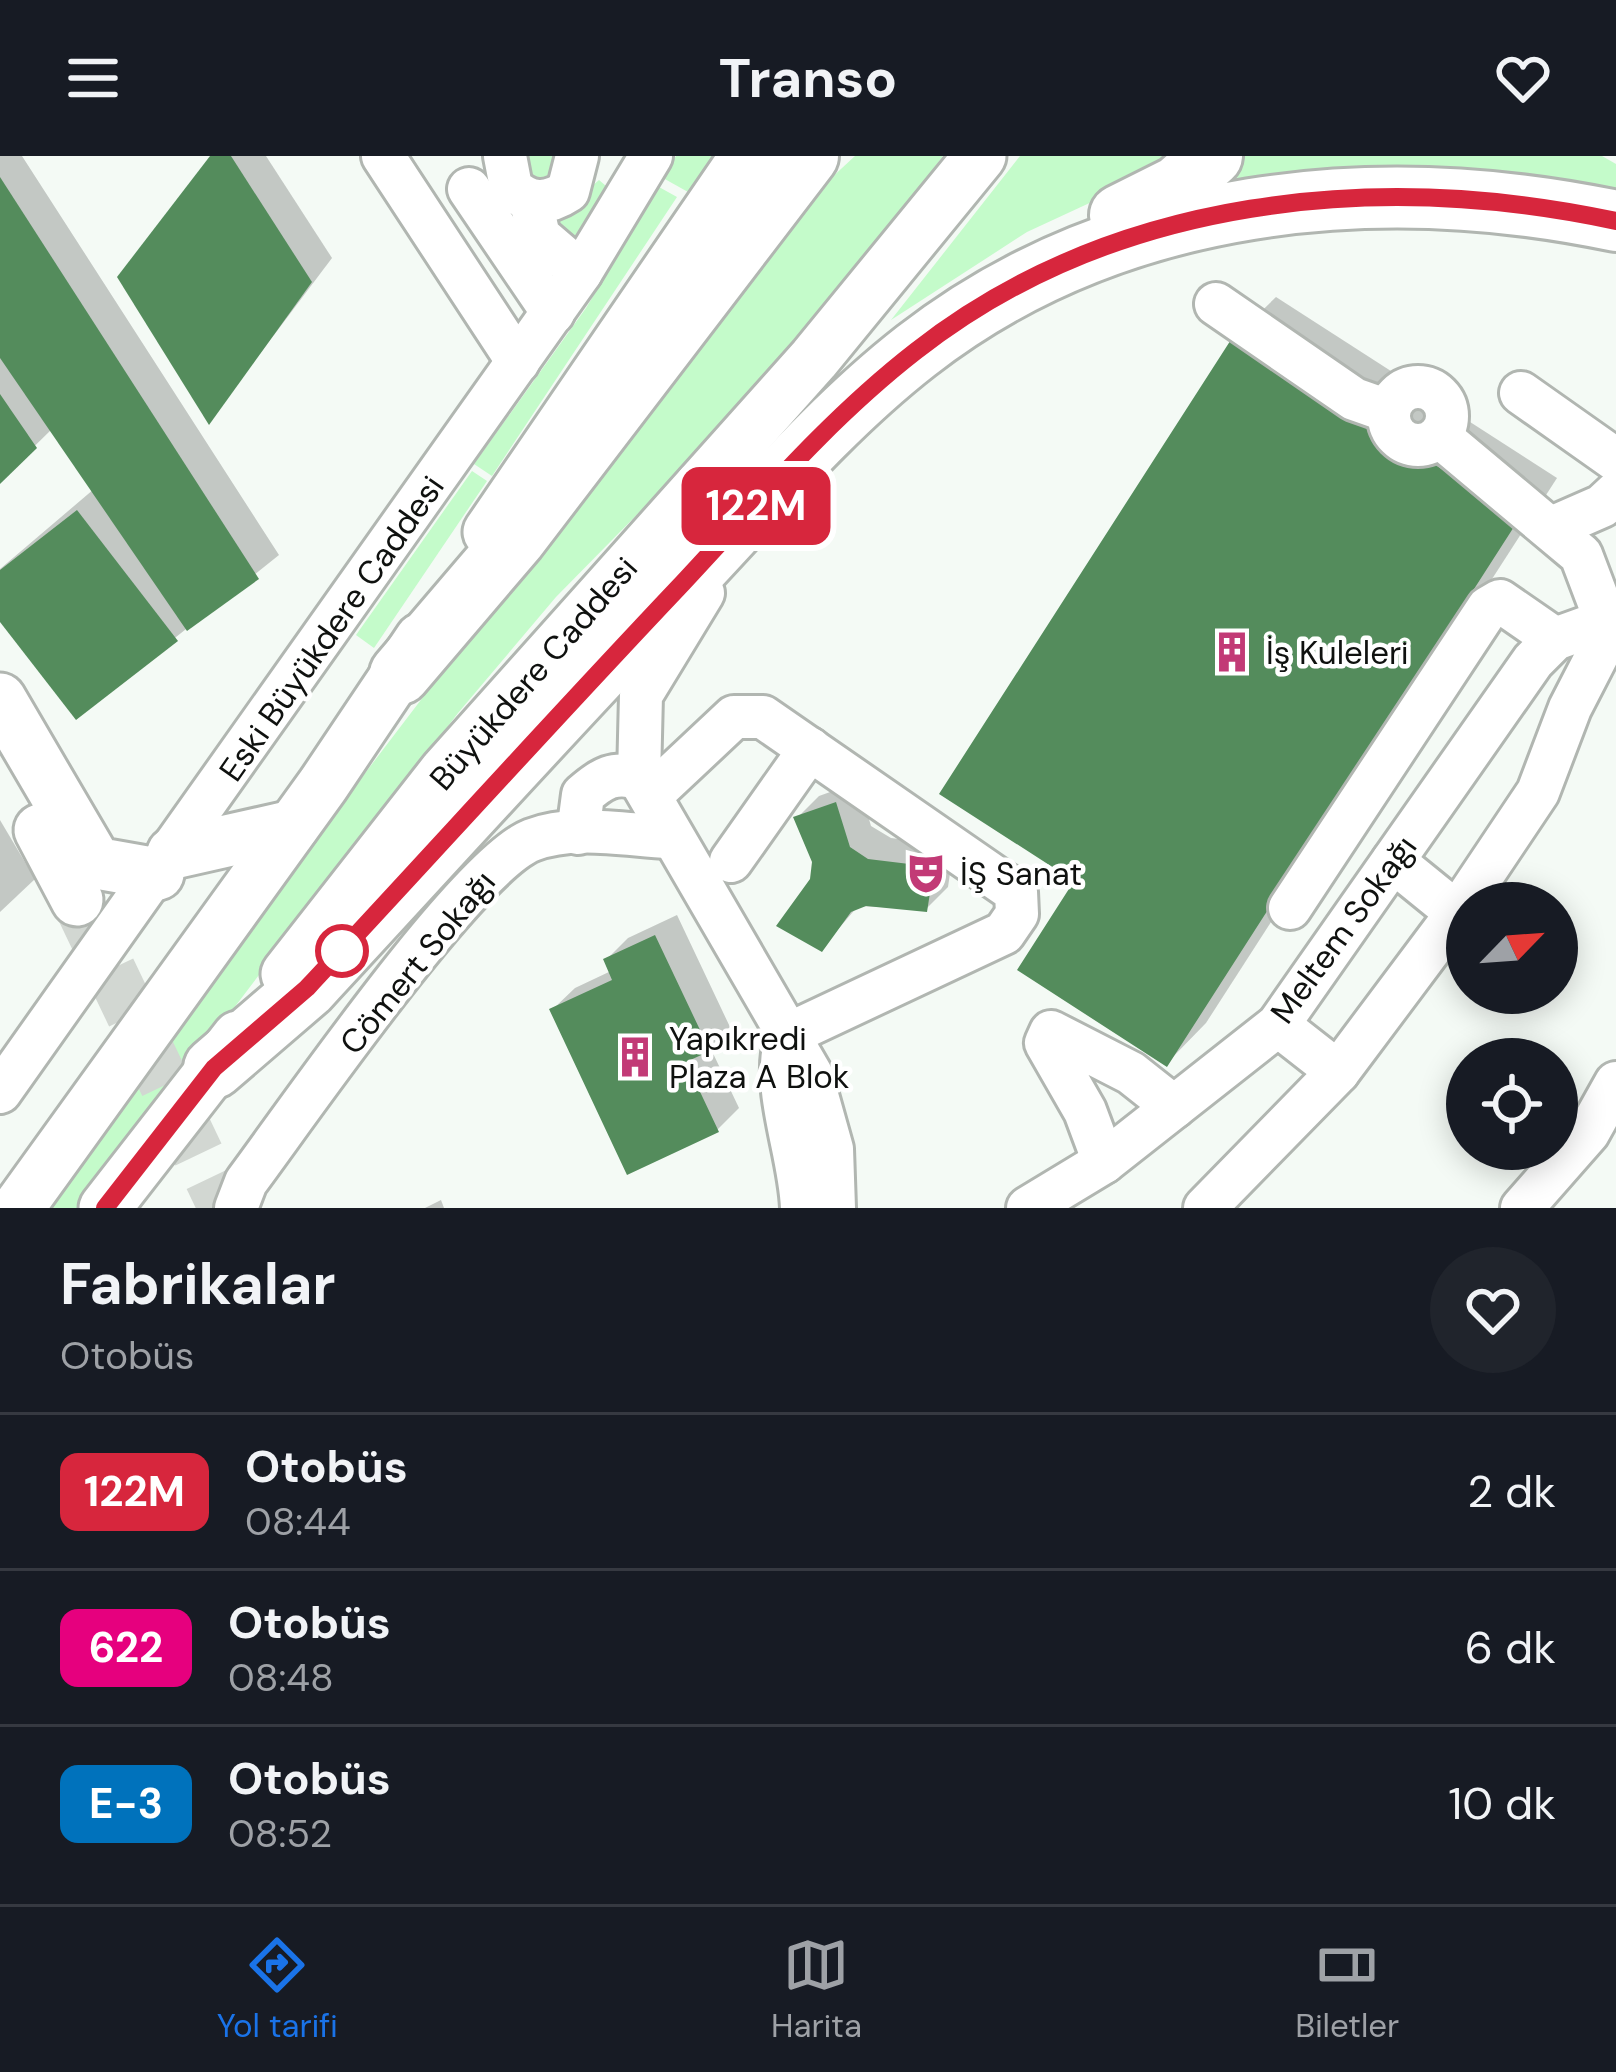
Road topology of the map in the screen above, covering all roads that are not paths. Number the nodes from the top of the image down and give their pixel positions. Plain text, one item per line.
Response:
1 (383, 156) edge
2 (505, 156) edge
3 (746, 156) edge
4 (808, 156) edge
5 (980, 156) edge
6 (1211, 156) edge
7 (578, 158) edge
8 (639, 163) edge
9 (469, 189) dead end
10 (531, 202) junction
11 (1616, 221) edge
12 (581, 272) junction
13 (1216, 304) dead end
14 (553, 313) junction
15 (917, 350) junction
16 (518, 362) junction
17 (868, 392) junction
18 (1521, 393) dead end
19 (1616, 460) edge
20 (1616, 493) edge
21 (1554, 527) junction
22 (1611, 619) edge
23 (1555, 639) junction
24 (400, 674) junction
25 (0, 699) edge
26 (810, 749) junction
27 (2, 761) edge
28 (645, 786) junction
29 (293, 826) junction
30 (578, 833) junction
31 (669, 837) junction
32 (730, 861) dead end
33 (1393, 861) junction
34 (166, 863) junction
35 (1478, 882) edge
36 (77, 900) tunnel mouth
37 (1446, 904) edge
38 (1290, 908) dead end
39 (1446, 928) edge
40 (1278, 1025) junction
41 (787, 1035) junction
42 (214, 1068) junction
43 (1338, 1072) junction
44 (1616, 1083) edge
45 (0, 1092) edge
46 (1174, 1107) junction
47 (1105, 1162) junction
48 (18, 1208) edge
49 (105, 1208) edge
50 (236, 1208) edge
51 (802, 1208) edge
52 (834, 1208) edge
53 (1028, 1208) edge
54 (1204, 1208) edge
55 (1522, 1208) edge

1 - 16 street
2 - 10 street
3 - 24 main road
4 - 24 highway
5 - 42 main road, Büyükdere Caddesi
6 - 15 highway
7 - 8 street
7 - 10 street
8 - 12 street, Eski Büyükdere Caddesi
9 - 14 street
10 - 12 street
11 - 15 highway
12 - 14 street, Eski Büyükdere Caddesi
13 - 21 street
14 - 16 street, Eski Büyükdere Caddesi
15 - 17 highway
16 - 34 street, Eski Büyükdere Caddesi
17 - 28 street
17 - 42 highway
18 - 19 street
20 - 21 street
21 - 22 street
22 - 23 street
22 - 35 street
23 - 33 street, Meltem Sokağı
23 - 38 street
24 - 29 main road
25 - 34 main road
26 - 28 street
26 - 32 street
26 - 41 street
27 - 36 main road
28 - 30 street
28 - 31 street
29 - 34 main road
29 - 48 main road
30 - 31 street, Cömert Sokağı
30 - 50 street, Cömert Sokağı
31 - 41 street
33 - 37 street
33 - 40 street, Meltem Sokağı
34 - 45 street, Eski Büyükdere Caddesi
39 - 43 street
40 - 43 street
40 - 46 street, Meltem Sokağı
41 - 51 street
41 - 52 street
42 - 49 main road, Büyükdere Caddesi
43 - 54 street
44 - 55 street
46 - 47 street, Meltem Sokağı
46 - 47 street
47 - 53 street, Meltem Sokağı

